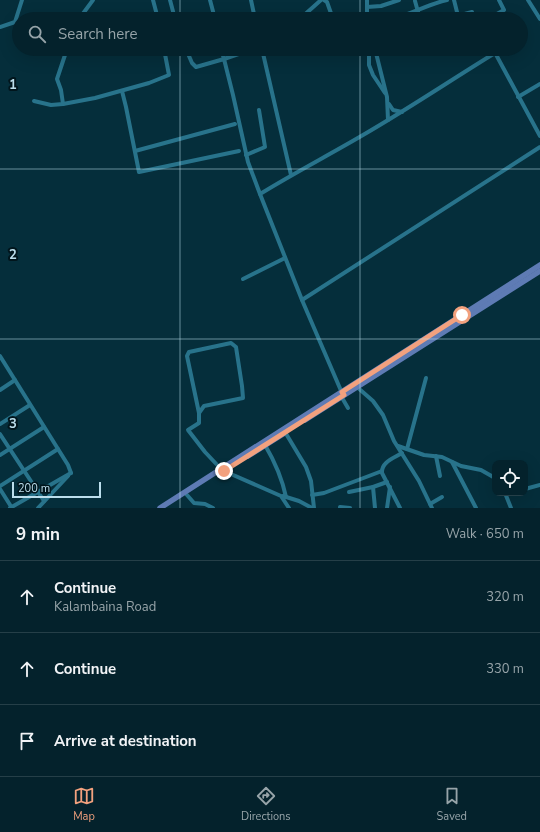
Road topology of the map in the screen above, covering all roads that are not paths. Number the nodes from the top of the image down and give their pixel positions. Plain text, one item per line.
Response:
1 (22, 0) edge
2 (93, 0) edge
3 (153, 0) edge
4 (170, 0) edge
5 (210, 0) edge
6 (251, 0) edge
7 (321, 0) edge
8 (324, 0) edge
9 (367, 0) edge
10 (399, 0) edge
11 (447, 0) edge
12 (454, 0) edge
13 (499, 0) edge
14 (528, 0) edge
15 (415, 1) dead end
16 (432, 2) edge
17 (367, 8) junction
18 (418, 11) junction
19 (18, 12) edge
20 (84, 12) edge
21 (156, 12) edge
22 (173, 12) edge
23 (213, 12) edge
24 (254, 12) edge
25 (308, 12) edge
26 (331, 12) edge
27 (367, 12) edge
28 (415, 12) edge
29 (457, 12) edge
30 (500, 12) edge
31 (540, 19) edge
32 (12, 23) edge
33 (0, 27) edge
34 (65, 56) edge
35 (165, 56) edge
36 (189, 56) edge
37 (223, 56) edge
38 (233, 56) edge
39 (264, 56) edge
40 (368, 56) edge
41 (377, 56) edge
42 (487, 56) edge
43 (497, 56) edge
44 (224, 59) junction
45 (540, 84) edge
46 (122, 91) junction
47 (387, 95) junction
48 (518, 96) junction
49 (34, 101) dead end
50 (388, 102) junction
51 (63, 104) junction
52 (259, 110) dead end
53 (403, 112) junction
54 (388, 120) junction
55 (235, 124) dead end
56 (540, 136) edge
57 (540, 147) edge
58 (238, 150) dead end
59 (135, 151) junction
60 (246, 155) junction
61 (291, 175) junction
62 (260, 194) junction
63 (285, 258) junction
64 (540, 265) edge
65 (540, 271) edge
66 (243, 279) dead end
67 (302, 300) junction
68 (0, 358) edge
69 (426, 378) dead end
70 (15, 380) junction
71 (357, 387) junction
72 (0, 390) edge
73 (342, 394) junction
74 (30, 405) junction
75 (348, 408) dead end
76 (199, 413) junction
77 (0, 424) edge
78 (44, 427) junction
79 (285, 432) junction
80 (0, 434) edge
81 (266, 445) junction
82 (397, 446) junction
83 (10, 449) junction
84 (58, 449) junction
85 (407, 449) junction
86 (402, 453) junction
87 (0, 455) edge
88 (436, 456) junction
89 (452, 462) junction
90 (24, 470) junction
91 (222, 470) junction
92 (382, 471) junction
93 (71, 473) junction
94 (440, 476) dead end
95 (492, 476) edge
96 (387, 482) junction
97 (540, 485) edge
98 (0, 487) edge
99 (373, 487) junction
100 (390, 487) junction
101 (528, 488) edge
102 (38, 491) junction
103 (349, 492) dead end
104 (187, 495) junction
105 (312, 495) junction
106 (281, 496) junction
107 (505, 496) edge
108 (286, 497) junction
109 (442, 497) dead end
110 (44, 501) junction
111 (431, 506) edge
112 (340, 507) dead end
113 (11, 508) edge
114 (38, 508) edge
115 (160, 508) edge
116 (166, 508) edge
117 (213, 508) edge
118 (289, 508) edge
119 (313, 508) edge
120 (350, 508) edge
121 (374, 508) edge
122 (387, 508) edge
123 (400, 508) edge
124 (476, 508) edge
125 (511, 508) edge

1 - 19 street
2 - 20 street
3 - 21 street
4 - 22 street
5 - 23 street
6 - 24 street
7 - 25 street
8 - 26 street
9 - 17 street
10 - 17 street
11 - 16 street
12 - 29 street
13 - 30 street
14 - 31 street
15 - 18 street
16 - 18 street
17 - 27 street
18 - 28 street
32 - 33 street
34 - 51 street
35 - 46 street
36 - 44 street
37 - 44 street
38 - 44 street
39 - 61 street
40 - 47 street
41 - 47 street
42 - 53 street
43 - 48 street
44 - 60 street
45 - 48 street
46 - 51 street
46 - 59 street
47 - 50 street
48 - 56 street
49 - 51 street
50 - 53 street
50 - 54 street
52 - 60 street
53 - 54 street
54 - 61 street
55 - 59 street
57 - 67 street
58 - 59 street
60 - 62 street
61 - 62 street
62 - 63 street
63 - 66 street
63 - 67 street
64 - 73 main road
65 - 71 main road
67 - 73 street
68 - 70 street
69 - 85 street
70 - 72 street
70 - 74 street
71 - 73 main road
71 - 82 street
73 - 75 street
73 - 79 main road
73 - 91 main road
74 - 77 street
74 - 78 street
76 - 76 street
76 - 91 street
78 - 83 street
78 - 84 street
79 - 81 main road
79 - 105 street
80 - 83 street
81 - 91 main road
81 - 108 street
82 - 85 street
82 - 86 street
83 - 87 street
83 - 90 street
84 - 90 street
84 - 93 street
85 - 88 street
86 - 92 street
86 - 111 street
88 - 89 street
88 - 94 street
89 - 95 street
89 - 124 street
90 - 98 street
90 - 102 street
91 - 104 main road
91 - 106 street
91 - 115 main road
92 - 96 street
92 - 105 street
93 - 102 street
93 - 110 street
96 - 99 street
96 - 100 street
97 - 101 street
98 - 113 street
99 - 103 street
99 - 121 street
100 - 122 street
100 - 123 street
102 - 110 street
102 - 113 street
104 - 116 main road
104 - 117 street
105 - 119 street
106 - 108 street
106 - 118 street
107 - 125 street
108 - 119 street
109 - 111 street
110 - 114 street
112 - 120 street

